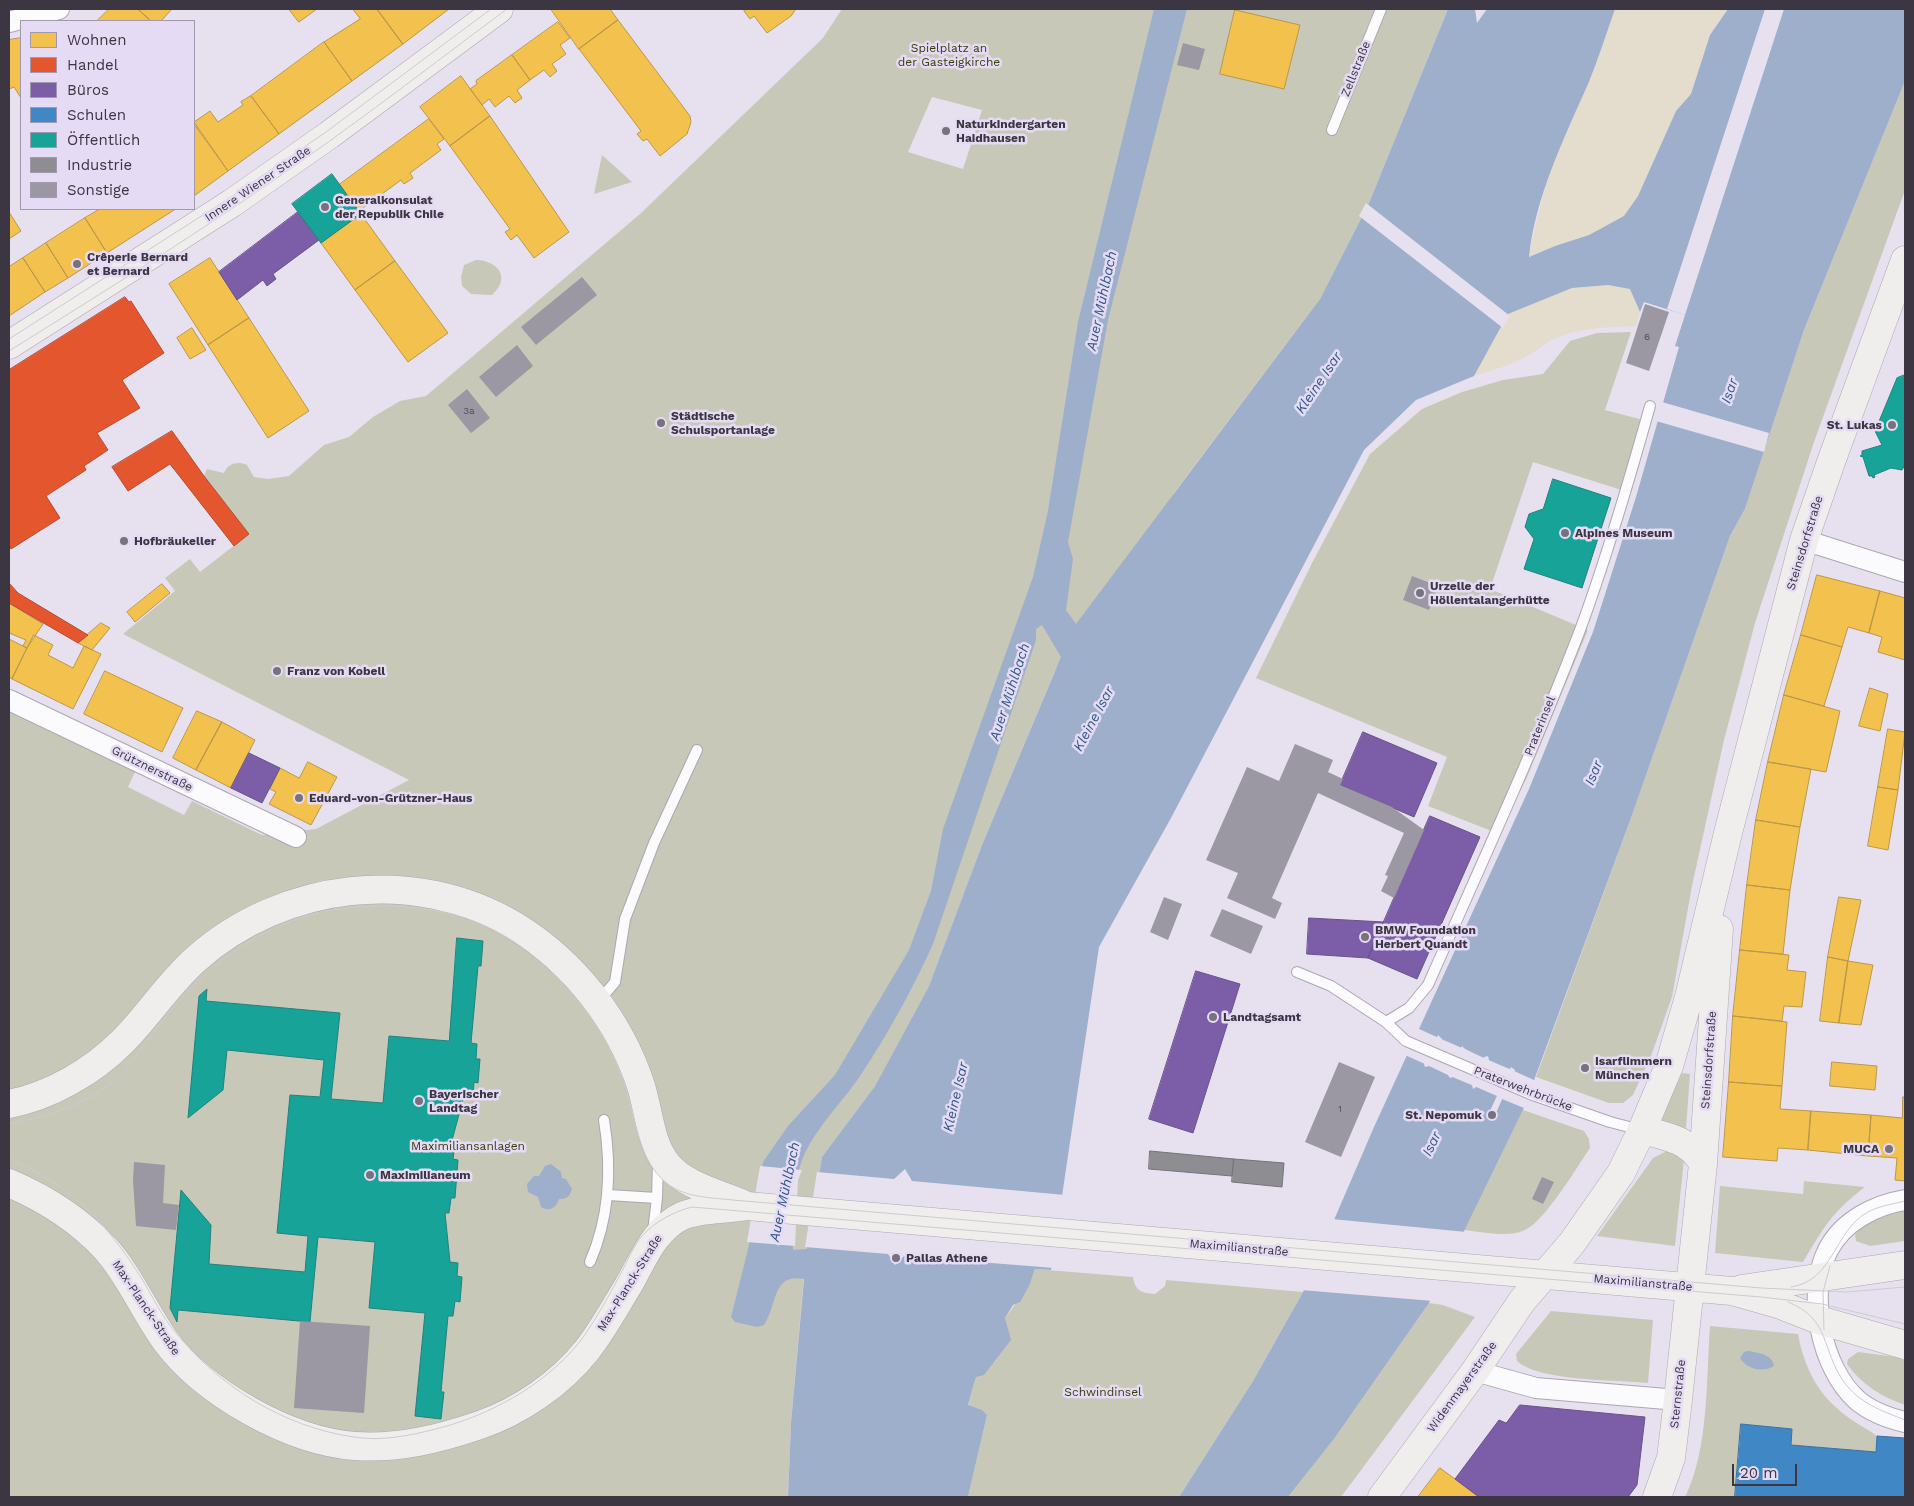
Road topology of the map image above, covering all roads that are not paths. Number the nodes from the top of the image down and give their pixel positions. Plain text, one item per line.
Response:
1 (59, 9) edge
2 (499, 9) edge
3 (1381, 9) edge
4 (9, 22) edge
5 (1332, 130) dead end
6 (1905, 260) edge
7 (9, 345) edge
8 (1650, 406) dead end
9 (1804, 540) junction
10 (1905, 572) edge
11 (9, 700) edge
12 (697, 750) dead end
13 (1728, 833) junction
14 (296, 837) dead end
15 (1297, 972) dead end
16 (597, 1002) junction
17 (1386, 1022) junction
18 (9, 1104) edge
19 (604, 1120) dead end
20 (1642, 1130) junction
21 (658, 1150) junction
22 (1703, 1164) junction
23 (9, 1183) edge
24 (608, 1194) junction
25 (657, 1198) junction
26 (1905, 1200) edge
27 (737, 1205) junction
28 (651, 1246) junction
29 (590, 1262) dead end
30 (1905, 1265) edge
31 (1543, 1276) junction
32 (1820, 1278) junction
33 (1689, 1287) junction
34 (1732, 1291) junction
35 (1819, 1320) junction
36 (1905, 1345) edge
37 (1475, 1371) junction
38 (1678, 1400) junction
39 (1905, 1422) edge
40 (1382, 1497) edge
41 (1657, 1497) edge

1 - 4 street
2 - 7 main road, Innere Wiener Straße
3 - 5 lane, Zellstraße
6 - 9 main road, Steinsdorfstraße
8 - 17 lane, Praterinsel
9 - 10 street
9 - 13 main road, Steinsdorfstraße
11 - 14 street, Grütznerstraße
12 - 16 lane
13 - 20 main road, Steinsdorfstraße
13 - 22 main road, Steinsdorfstraße
15 - 17 lane
16 - 18 main road
16 - 21 main road
17 - 20 lane, Praterwehrbrücke
19 - 24 lane
20 - 22 main road
20 - 31 main road, Widenmayerstraße
21 - 25 lane
21 - 27 main road
22 - 33 main road, Steinsdorfstraße
23 - 28 main road, Max-Planck-Straße
24 - 25 lane
24 - 29 lane
25 - 28 lane
26 - 32 street
27 - 28 main road, Max-Planck-Straße
27 - 31 main road, Maximilianstraße
30 - 32 main road, Maximilianstraße
31 - 33 main road, Maximilianstraße
31 - 37 main road, Widenmayerstraße
32 - 34 main road, Maximilianstraße
32 - 35 street
33 - 34 main road, Maximilianstraße
33 - 38 main road, Sternstraße
34 - 35 main road, Maximilianstraße
35 - 36 main road, Maximilianstraße
35 - 39 street
37 - 38 street
37 - 40 main road, Widenmayerstraße
38 - 41 main road, Sternstraße

